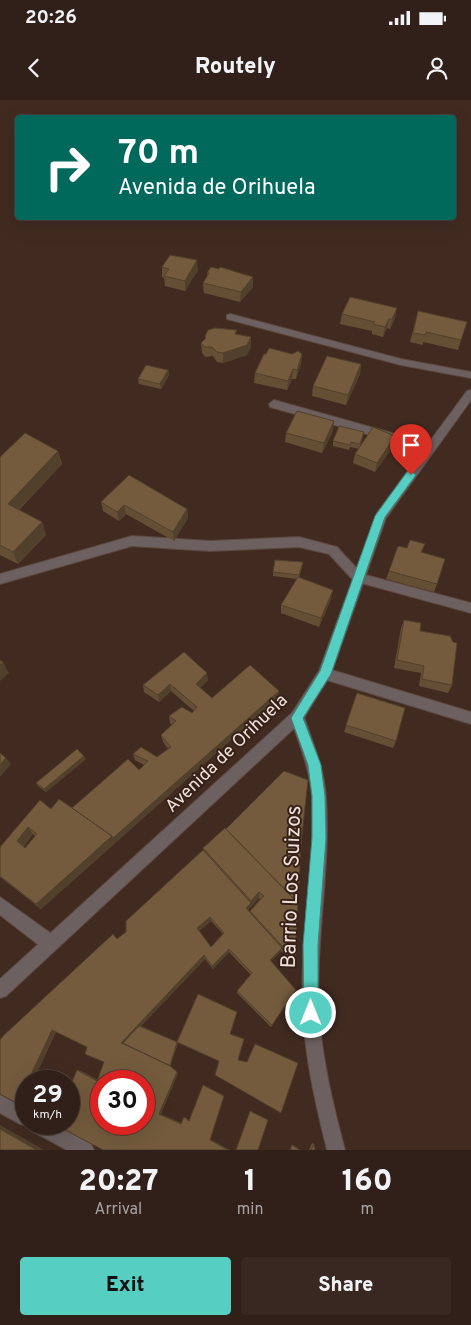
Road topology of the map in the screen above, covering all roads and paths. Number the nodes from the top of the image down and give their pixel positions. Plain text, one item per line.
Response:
1 (230, 317) dead end
2 (471, 375) edge
3 (471, 393) edge
4 (274, 404) dead end
5 (431, 448) junction
6 (358, 578) junction
7 (0, 579) edge
8 (471, 608) edge
9 (325, 674) junction
10 (297, 718) junction
11 (471, 718) edge
12 (0, 904) edge
13 (50, 943) junction
14 (0, 990) edge
15 (0, 1104) edge
16 (15, 1112) edge
17 (57, 1135) edge
18 (85, 1150) edge
19 (336, 1150) edge

1 - 2 street
3 - 5 street, Avenida de Orihuela
4 - 5 street
5 - 6 street, Avenida de Orihuela
6 - 7 street
6 - 8 street
6 - 9 street, Avenida de Orihuela
9 - 10 street, Avenida de Orihuela
9 - 11 street
10 - 13 street, Avenida de Orihuela
10 - 19 street, Barrio Los Suizos
12 - 13 street
13 - 14 street, Avenida de Orihuela
15 - 16 street
17 - 18 street

